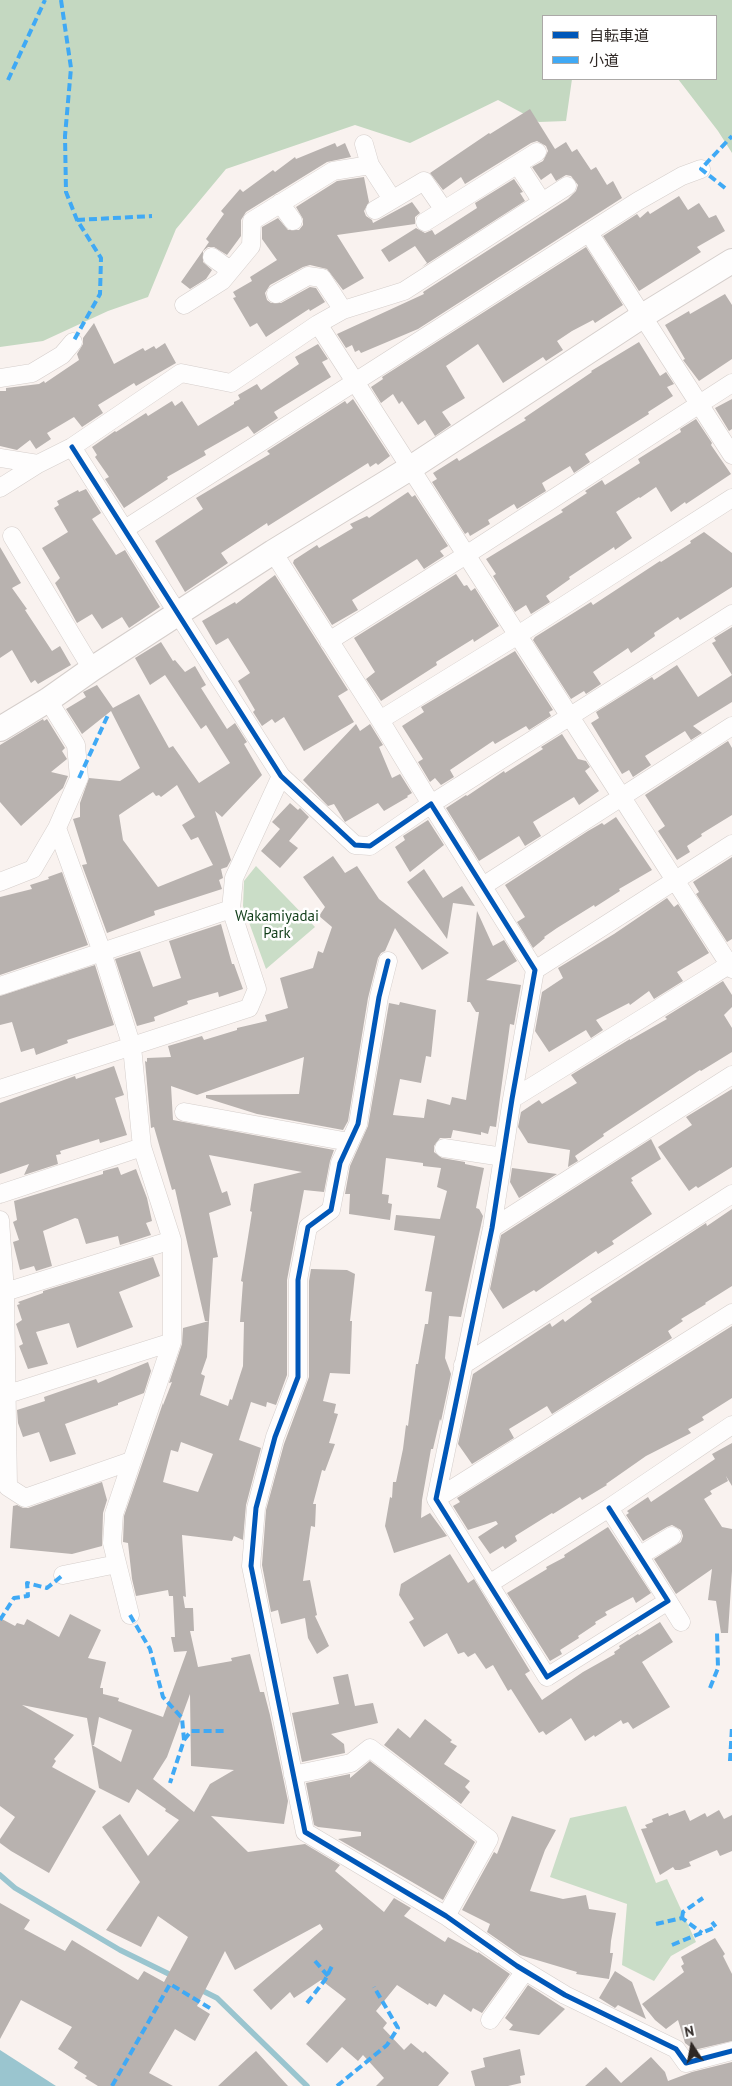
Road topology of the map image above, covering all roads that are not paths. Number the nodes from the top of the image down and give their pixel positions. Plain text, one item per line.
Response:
1 (364, 144) dead end
2 (538, 152) dead end
3 (370, 165) junction
4 (518, 166) junction
5 (700, 169) dead end
6 (567, 186) dead end
7 (392, 199) junction
8 (542, 202) junction
9 (280, 203) junction
10 (375, 210) dead end
11 (444, 210) junction
12 (293, 222) dead end
13 (425, 222) dead end
14 (590, 233) junction
15 (212, 257) dead end
16 (732, 261) edge
17 (230, 270) junction
18 (276, 294) dead end
19 (184, 305) dead end
20 (343, 310) junction
21 (644, 315) junction
22 (318, 324) junction
23 (73, 342) dead end
24 (0, 378) edge
25 (356, 382) junction
26 (732, 383) edge
27 (700, 403) junction
28 (72, 447) junction
29 (732, 455) edge
30 (0, 458) edge
31 (38, 464) junction
32 (412, 467) junction
33 (0, 488) edge
34 (732, 498) edge
35 (125, 529) junction
36 (12, 536) dead end
37 (273, 552) junction
38 (466, 555) junction
39 (179, 614) junction
40 (732, 614) edge
41 (518, 635) junction
42 (329, 641) junction
43 (92, 669) junction
44 (48, 700) junction
45 (570, 717) junction
46 (380, 720) junction
47 (732, 726) edge
48 (0, 728) edge
49 (281, 776) junction
50 (620, 796) junction
51 (431, 804) junction
52 (57, 828) junction
53 (732, 844) edge
54 (674, 880) junction
55 (0, 882) edge
56 (483, 886) junction
57 (231, 909) junction
58 (102, 952) junction
59 (388, 961) dead end
60 (731, 966) edge
61 (535, 970) junction
62 (0, 986) edge
63 (132, 1047) junction
64 (732, 1075) edge
65 (0, 1089) edge
66 (512, 1099) junction
67 (184, 1112) dead end
68 (349, 1142) junction
69 (142, 1147) junction
70 (444, 1148) dead end
71 (503, 1157) junction
72 (0, 1194) edge
73 (732, 1194) edge
74 (0, 1220) edge
75 (492, 1228) junction
76 (172, 1240) junction
77 (5, 1292) junction
78 (732, 1313) edge
79 (172, 1342) junction
80 (463, 1365) junction
81 (8, 1394) junction
82 (732, 1426) edge
83 (131, 1461) junction
84 (436, 1498) junction
85 (609, 1508) junction
86 (672, 1536) dead end
87 (639, 1556) junction
88 (117, 1564) junction
89 (63, 1575) dead end
90 (489, 1584) junction
91 (668, 1601) junction
92 (130, 1615) dead end
93 (681, 1622) dead end
94 (294, 1775) junction
95 (446, 1916) junction
96 (525, 1970) junction
97 (490, 2020) dead end
98 (732, 2051) edge

1 - 3 street
2 - 4 street
3 - 7 street
3 - 9 street
4 - 8 street
4 - 11 street
5 - 14 street
6 - 8 street
7 - 10 street
7 - 11 street
8 - 20 street
9 - 12 street
9 - 17 street
11 - 13 street
14 - 21 street
14 - 25 street
15 - 17 street
16 - 21 street
17 - 19 street
18 - 20 street
20 - 22 street
21 - 27 street
21 - 32 street
22 - 25 street
22 - 28 street
23 - 24 street
25 - 32 street
25 - 35 street
26 - 27 street
27 - 29 street
27 - 38 street
28 - 31 street
28 - 35 street
30 - 31 street
31 - 33 street
32 - 37 street
32 - 38 street
34 - 41 street
35 - 39 street
36 - 43 street
37 - 39 street
37 - 42 street
38 - 41 street
38 - 42 street
39 - 43 street
39 - 49 street
40 - 45 street
41 - 45 street
41 - 46 street
42 - 46 street
43 - 44 street
44 - 48 street
44 - 52 street
45 - 50 street
45 - 51 street
46 - 51 street
47 - 50 street
49 - 51 street
49 - 57 street
50 - 54 street
50 - 56 street
51 - 56 street
52 - 55 street
52 - 58 street
53 - 54 street
54 - 60 street
54 - 61 street
56 - 61 street
57 - 58 street
57 - 63 street
58 - 62 street
58 - 63 street
59 - 68 street
60 - 66 street
61 - 66 street
63 - 65 street
63 - 69 street
64 - 75 street
66 - 71 street
67 - 68 street
68 - 94 street
69 - 72 street
69 - 76 street
70 - 71 street
71 - 75 street
73 - 80 street
74 - 77 street
75 - 80 street
76 - 77 street
76 - 79 street
77 - 81 street
78 - 84 street
79 - 81 street
79 - 83 street
80 - 84 street
81 - 83 street
82 - 85 street
83 - 88 street
84 - 90 street
85 - 87 street
85 - 90 street
86 - 87 street
87 - 91 street
88 - 89 street
88 - 92 street
90 - 91 street
91 - 93 street
94 - 95 street
94 - 95 street
95 - 96 street
96 - 97 street
96 - 98 street

